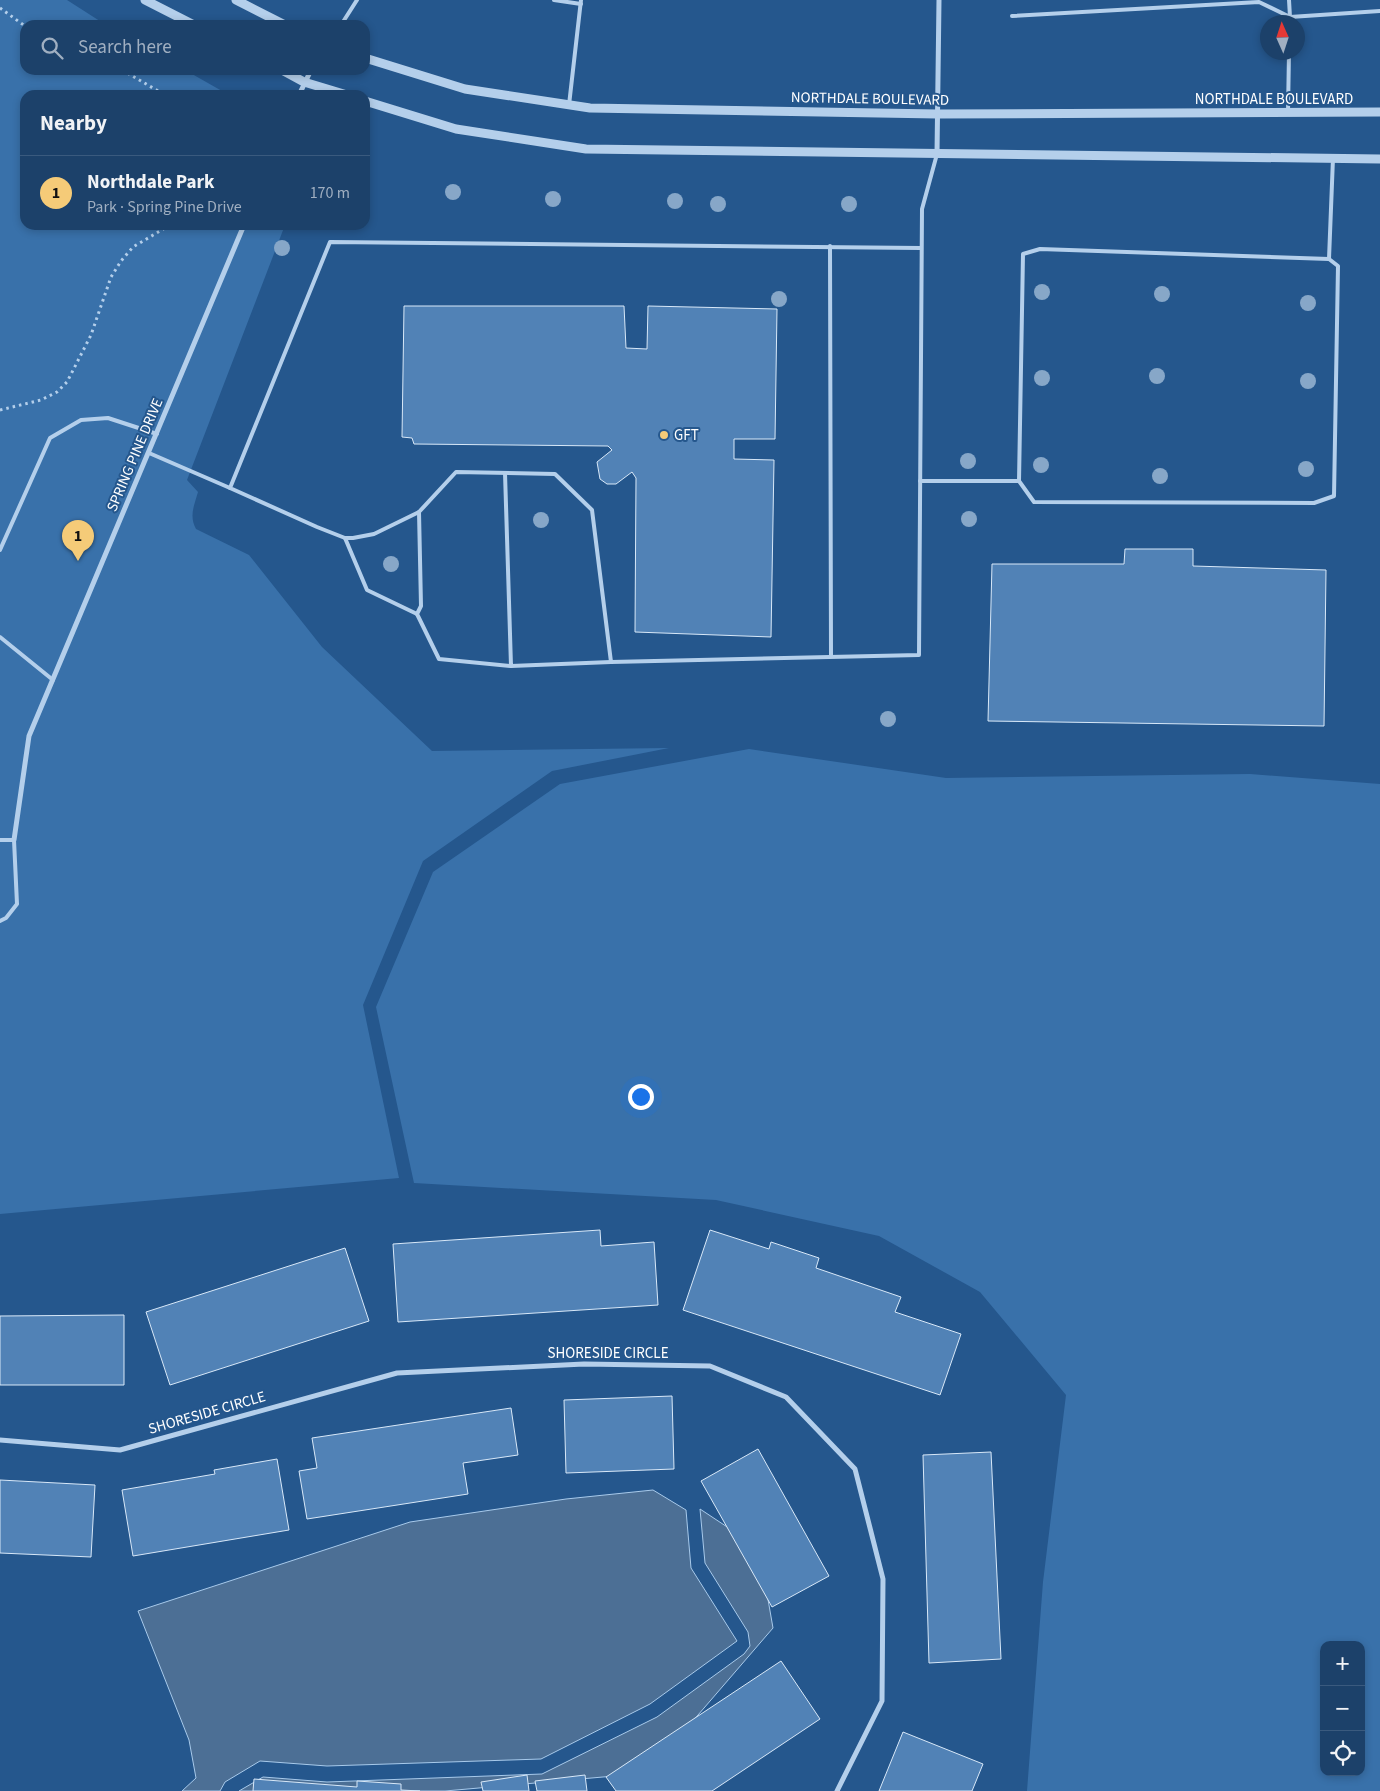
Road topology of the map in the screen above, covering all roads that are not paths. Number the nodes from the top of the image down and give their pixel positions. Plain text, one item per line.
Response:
1 (145, 0) edge
2 (236, 0) edge
3 (357, 0) edge
4 (554, 0) edge
5 (938, 0) edge
6 (1289, 0) edge
7 (581, 2) edge
8 (1380, 11) edge
9 (1288, 15) edge
10 (1290, 15) edge
11 (1305, 15) edge
12 (1012, 16) dead end
13 (184, 20) edge
14 (275, 20) edge
15 (344, 20) edge
16 (370, 60) edge
17 (1289, 60) edge
18 (291, 75) edge
19 (308, 75) edge
20 (304, 82) junction
21 (301, 90) edge
22 (330, 90) edge
23 (370, 103) edge
24 (569, 105) junction
25 (1288, 112) junction
26 (1380, 112) edge
27 (937, 114) junction
28 (937, 154) junction
29 (1333, 158) junction
30 (1380, 159) edge
31 (242, 230) edge
32 (830, 246) junction
33 (922, 248) junction
34 (1329, 259) junction
35 (157, 434) junction
36 (149, 453) junction
37 (505, 473) junction
38 (920, 481) junction
39 (1020, 481) junction
40 (230, 488) junction
41 (419, 512) junction
42 (345, 538) junction
43 (0, 550) edge
44 (417, 614) junction
45 (0, 637) edge
46 (831, 656) junction
47 (611, 662) junction
48 (511, 666) junction
49 (53, 680) junction
50 (0, 840) edge
51 (14, 840) junction
52 (0, 921) edge
53 (0, 1440) edge
54 (837, 1791) edge

1 - 13 street
2 - 14 street
3 - 15 lane
4 - 7 lane
5 - 27 street
6 - 10 lane
7 - 24 lane
8 - 11 lane
9 - 12 lane
16 - 24 street, NORTHDALE BOULEVARD
17 - 25 lane
18 - 20 street
19 - 20 street
20 - 21 street
20 - 22 street
23 - 28 street
24 - 27 street, NORTHDALE BOULEVARD
25 - 26 street, NORTHDALE BOULEVARD
25 - 27 street, NORTHDALE BOULEVARD
27 - 28 street
28 - 29 street
28 - 33 lane
29 - 30 street
29 - 34 lane
31 - 35 street, SPRING PINE DRIVE
32 - 33 lane
32 - 40 lane
32 - 46 lane
33 - 38 lane
34 - 39 lane
34 - 39 lane
35 - 36 street, SPRING PINE DRIVE
35 - 43 lane
36 - 40 lane
36 - 49 street, SPRING PINE DRIVE
37 - 41 lane
37 - 47 lane
37 - 48 lane
38 - 39 lane
38 - 46 lane
40 - 42 lane
41 - 42 lane
41 - 44 lane
42 - 44 lane
44 - 48 lane
45 - 49 lane
46 - 47 lane
47 - 48 lane
49 - 51 street, SPRING PINE DRIVE
50 - 51 lane
51 - 52 lane
53 - 54 street, SHORESIDE CIRCLE

